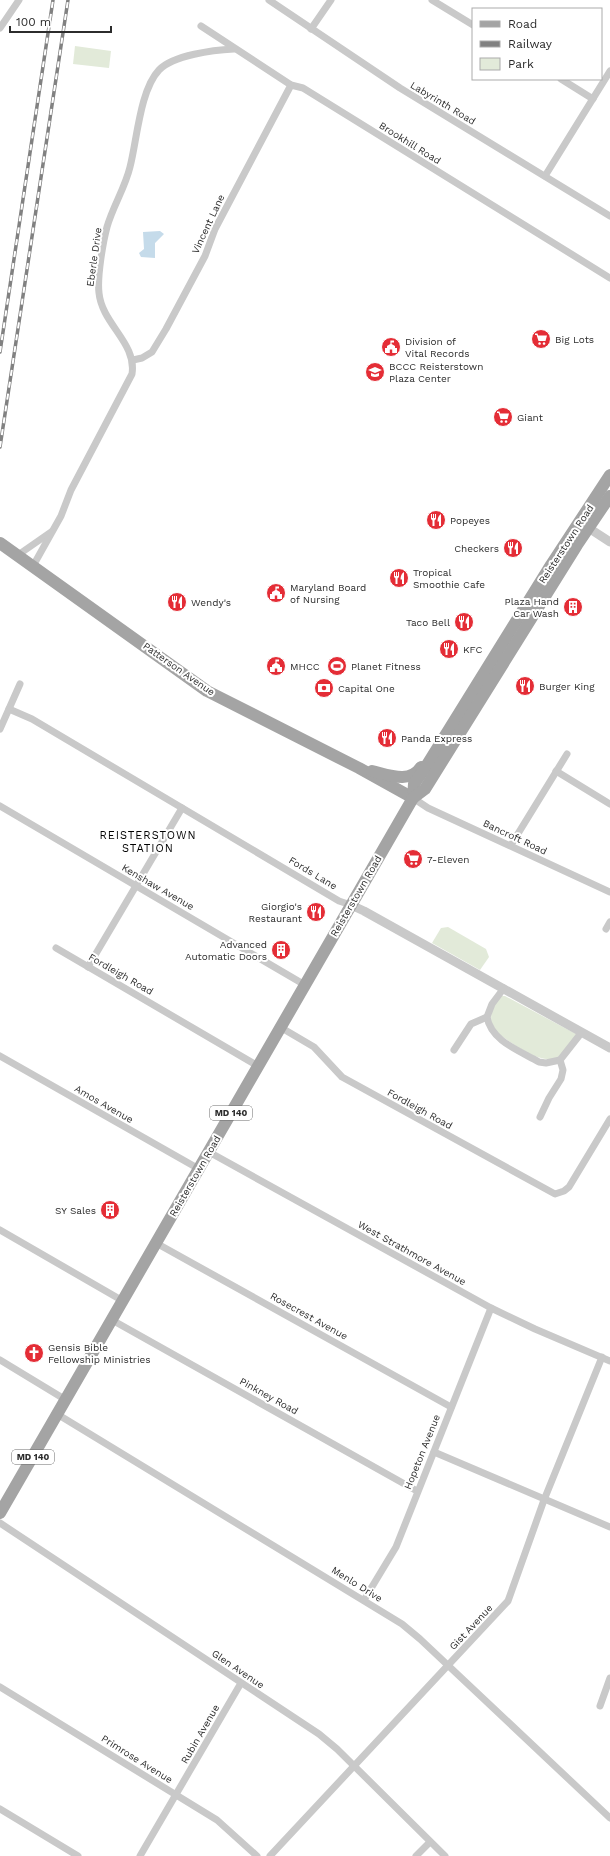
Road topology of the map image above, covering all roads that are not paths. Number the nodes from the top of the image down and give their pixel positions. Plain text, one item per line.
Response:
1 (19, 0) edge
2 (270, 0) edge
3 (331, 0) edge
4 (432, 0) edge
5 (472, 24) edge
6 (201, 26) dead end
7 (0, 28) edge
8 (311, 29) junction
9 (234, 49) junction
10 (610, 71) edge
11 (563, 80) edge
12 (291, 85) junction
13 (593, 99) junction
14 (545, 176) junction
15 (610, 216) edge
16 (610, 278) edge
17 (133, 360) junction
18 (610, 476) edge
19 (610, 496) edge
20 (584, 525) junction
21 (52, 531) junction
22 (610, 542) edge
23 (0, 543) edge
24 (18, 555) junction
25 (33, 566) junction
26 (523, 611) junction
27 (512, 648) junction
28 (20, 684) dead end
29 (9, 709) junction
30 (454, 722) junction
31 (0, 729) edge
32 (567, 754) dead end
33 (359, 768) junction
34 (556, 772) junction
35 (413, 798) junction
36 (610, 804) edge
37 (0, 806) edge
38 (182, 808) junction
39 (511, 845) junction
40 (136, 886) junction
41 (610, 892) edge
42 (351, 905) junction
43 (610, 922) edge
44 (606, 929) dead end
45 (56, 948) dead end
46 (88, 967) junction
47 (305, 985) junction
48 (504, 988) junction
49 (487, 1017) junction
50 (280, 1027) junction
51 (582, 1032) junction
52 (610, 1048) edge
53 (454, 1050) dead end
54 (0, 1056) edge
55 (560, 1060) junction
56 (258, 1066) junction
57 (540, 1117) dead end
58 (610, 1119) edge
59 (209, 1152) junction
60 (199, 1169) junction
61 (0, 1230) edge
62 (156, 1243) junction
63 (123, 1301) junction
64 (491, 1308) junction
65 (112, 1320) junction
66 (602, 1357) junction
67 (0, 1360) edge
68 (610, 1361) edge
69 (66, 1400) junction
70 (451, 1407) junction
71 (58, 1414) junction
72 (434, 1452) junction
73 (417, 1491) junction
74 (544, 1500) junction
75 (0, 1513) edge
76 (0, 1523) edge
77 (610, 1527) edge
78 (364, 1600) junction
79 (448, 1666) junction
80 (610, 1678) edge
81 (241, 1683) junction
82 (0, 1687) edge
83 (600, 1706) dead end
84 (354, 1767) junction
85 (176, 1795) junction
86 (0, 1809) edge
87 (610, 1818) edge
88 (430, 1842) junction
89 (78, 1856) edge
90 (140, 1856) edge
91 (257, 1856) edge
92 (270, 1856) edge
93 (416, 1856) edge
94 (445, 1856) edge

1 - 7 street
2 - 8 street, Labyrinth Road
3 - 8 street
4 - 5 street
6 - 9 street, Brookhill Road
8 - 14 street, Labyrinth Road
9 - 12 street, Brookhill Road
9 - 17 street, Eberle Drive
10 - 13 street
11 - 13 street
12 - 16 street, Brookhill Road
12 - 17 street, Vincent Lane
13 - 14 street
14 - 15 street, Labyrinth Road
17 - 21 street
18 - 20 main road, Reisterstown Road / MD 140
19 - 20 main road, Reisterstown Road / MD 140
20 - 22 street
20 - 26 main road, Reisterstown Road / MD 140
20 - 27 main road, Reisterstown Road / MD 140
21 - 24 street
21 - 25 street
23 - 24 main road, Patterson Avenue
24 - 25 main road, Patterson Avenue
25 - 33 main road, Patterson Avenue
26 - 27 main road
26 - 30 main road, Reisterstown Road / MD 140
27 - 35 main road, Reisterstown Road / MD 140
28 - 29 street
29 - 31 street
29 - 38 street, Fords Lane
30 - 33 main road
30 - 35 main road, Reisterstown Road / MD 140
32 - 34 street
33 - 35 main road, Patterson Avenue
34 - 36 street
34 - 39 street
35 - 39 street, Bancroft Road
35 - 42 main road, Reisterstown Road / MD 140
37 - 40 street, Kenshaw Avenue
38 - 40 street
38 - 42 street, Fords Lane
39 - 41 street, Bancroft Road
40 - 46 street
40 - 47 street, Kenshaw Avenue
42 - 47 main road, Reisterstown Road / MD 140
42 - 48 street, Fords Lane
43 - 44 street
45 - 46 street, Fordleigh Road
46 - 56 street, Fordleigh Road
47 - 50 main road, Reisterstown Road / MD 140
48 - 49 street
48 - 51 street, Fords Lane
49 - 53 street
49 - 55 street
50 - 56 main road, Reisterstown Road / MD 140
50 - 58 street, Fordleigh Road
51 - 52 street, Fords Lane
51 - 55 street
54 - 60 street, Amos Avenue
55 - 57 street
56 - 59 main road, Reisterstown Road / MD 140
59 - 60 main road, Reisterstown Road / MD 140
59 - 64 street, West Strathmore Avenue
60 - 62 main road, Reisterstown Road / MD 140
61 - 63 street
62 - 63 main road, Reisterstown Road / MD 140
62 - 70 street, Rosecrest Avenue
63 - 65 main road, Reisterstown Road / MD 140
64 - 66 street, West Strathmore Avenue
64 - 70 street, Hopeton Avenue
65 - 69 main road, Reisterstown Road / MD 140
65 - 73 street, Pinkney Road
66 - 68 street, West Strathmore Avenue
66 - 74 street, Gist Avenue
67 - 69 street
69 - 71 main road, Reisterstown Road / MD 140
70 - 72 street, Hopeton Avenue
71 - 75 main road, Reisterstown Road / MD 140
71 - 78 street, Menlo Drive
72 - 73 street, Hopeton Avenue
72 - 74 street
73 - 78 street, Hopeton Avenue
74 - 77 street
74 - 79 street, Gist Avenue
76 - 81 street, Glen Avenue
78 - 79 street, Menlo Drive
79 - 84 street, Gist Avenue
79 - 87 street, Menlo Drive
80 - 83 street
81 - 84 street, Glen Avenue
81 - 85 street, Rubin Avenue
82 - 85 street, Primrose Avenue
84 - 88 street, Glen Avenue
84 - 92 street, Gist Avenue
85 - 90 street, Rubin Avenue
85 - 91 street, Primrose Avenue
86 - 89 street
88 - 93 street
88 - 94 street, Glen Avenue

